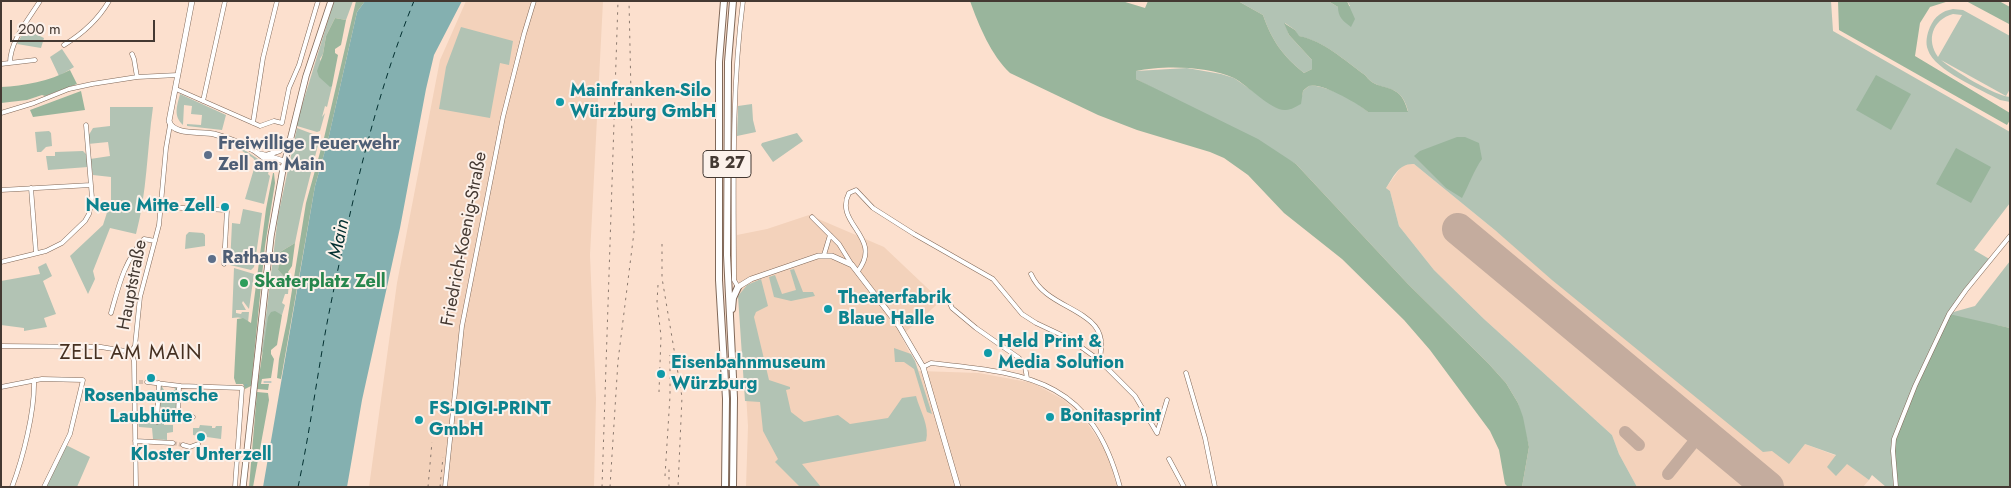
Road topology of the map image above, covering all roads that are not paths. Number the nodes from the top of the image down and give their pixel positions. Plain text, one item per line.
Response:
1 (40, 1) edge
2 (109, 1) edge
3 (192, 1) edge
4 (225, 1) edge
5 (277, 1) edge
6 (318, 1) edge
7 (331, 1) edge
8 (534, 1) edge
9 (724, 1) edge
10 (733, 1) edge
11 (743, 1) edge
12 (64, 46) dead end
13 (132, 54) dead end
14 (35, 60) dead end
15 (10, 63) junction
16 (1, 64) edge
17 (178, 75) junction
18 (137, 77) junction
19 (176, 89) junction
20 (203, 101) junction
21 (1, 113) edge
22 (253, 123) junction
23 (170, 125) junction
24 (86, 126) dead end
25 (289, 141) junction
26 (254, 151) junction
27 (266, 155) junction
28 (284, 161) junction
29 (283, 169) junction
30 (91, 185) junction
31 (31, 188) junction
32 (1, 190) edge
33 (161, 207) junction
34 (812, 217) dead end
35 (830, 235) junction
36 (2010, 236) edge
37 (155, 241) junction
38 (36, 253) junction
39 (824, 255) junction
40 (1, 262) edge
41 (224, 264) dead end
42 (852, 265) junction
43 (858, 271) junction
44 (1031, 274) dead end
45 (738, 287) junction
46 (948, 300) dead end
47 (111, 313) dead end
48 (729, 326) junction
49 (1, 346) edge
50 (131, 352) junction
51 (1099, 360) junction
52 (923, 366) junction
53 (1186, 373) dead end
54 (1026, 378) junction
55 (34, 380) junction
56 (147, 382) tunnel mouth
57 (158, 383) junction
58 (179, 386) junction
59 (1, 387) edge
60 (1167, 400) dead end
61 (193, 417) dead end
62 (157, 422) dead end
63 (135, 441) junction
64 (173, 443) tunnel mouth
65 (198, 444) dead end
66 (183, 445) tunnel mouth
67 (1169, 459) dead end
68 (12, 487) edge
69 (44, 487) edge
70 (136, 487) edge
71 (235, 487) edge
72 (243, 487) edge
73 (445, 487) edge
74 (725, 487) edge
75 (733, 487) edge
76 (958, 487) edge
77 (1120, 487) edge
78 (1184, 487) edge
79 (1215, 487) edge
80 (1896, 487) edge

1 - 15 street
2 - 12 street
3 - 17 street, Hauptstraße
4 - 20 street
5 - 22 street
6 - 22 street
7 - 25 main road
8 - 73 street, Friedrich-Koenig-Straße
9 - 74 highway, B 27
10 - 48 highway, B 27
11 - 45 street
13 - 18 street
14 - 15 street
15 - 16 street
17 - 18 street
17 - 19 street, Hauptstraße
18 - 21 street
19 - 20 street
19 - 23 street, Hauptstraße
20 - 22 street
23 - 26 street
23 - 33 street, Hauptstraße
24 - 30 street
25 - 27 street
25 - 28 main road
26 - 27 street
26 - 29 street
27 - 28 street
28 - 29 main road
29 - 72 main road
30 - 31 street
30 - 38 street
31 - 32 street
31 - 38 street
33 - 37 street, Hauptstraße
33 - 41 street
34 - 35 street
35 - 39 street
35 - 42 street
36 - 80 street
37 - 47 street
37 - 50 street, Hauptstraße
38 - 40 street
39 - 42 street
39 - 45 street
42 - 43 street
43 - 51 street
43 - 52 street
44 - 51 street
45 - 48 highway
46 - 54 street
48 - 75 highway, B 27
49 - 50 street
50 - 63 street, Hauptstraße
51 - 60 street
52 - 54 street
52 - 76 street
53 - 79 street
54 - 77 street
55 - 59 street
55 - 68 street
55 - 69 street
56 - 57 street
57 - 58 street
57 - 62 street
58 - 61 street
58 - 71 street
63 - 64 street
63 - 70 street, Hauptstraße
65 - 66 street
67 - 78 street

